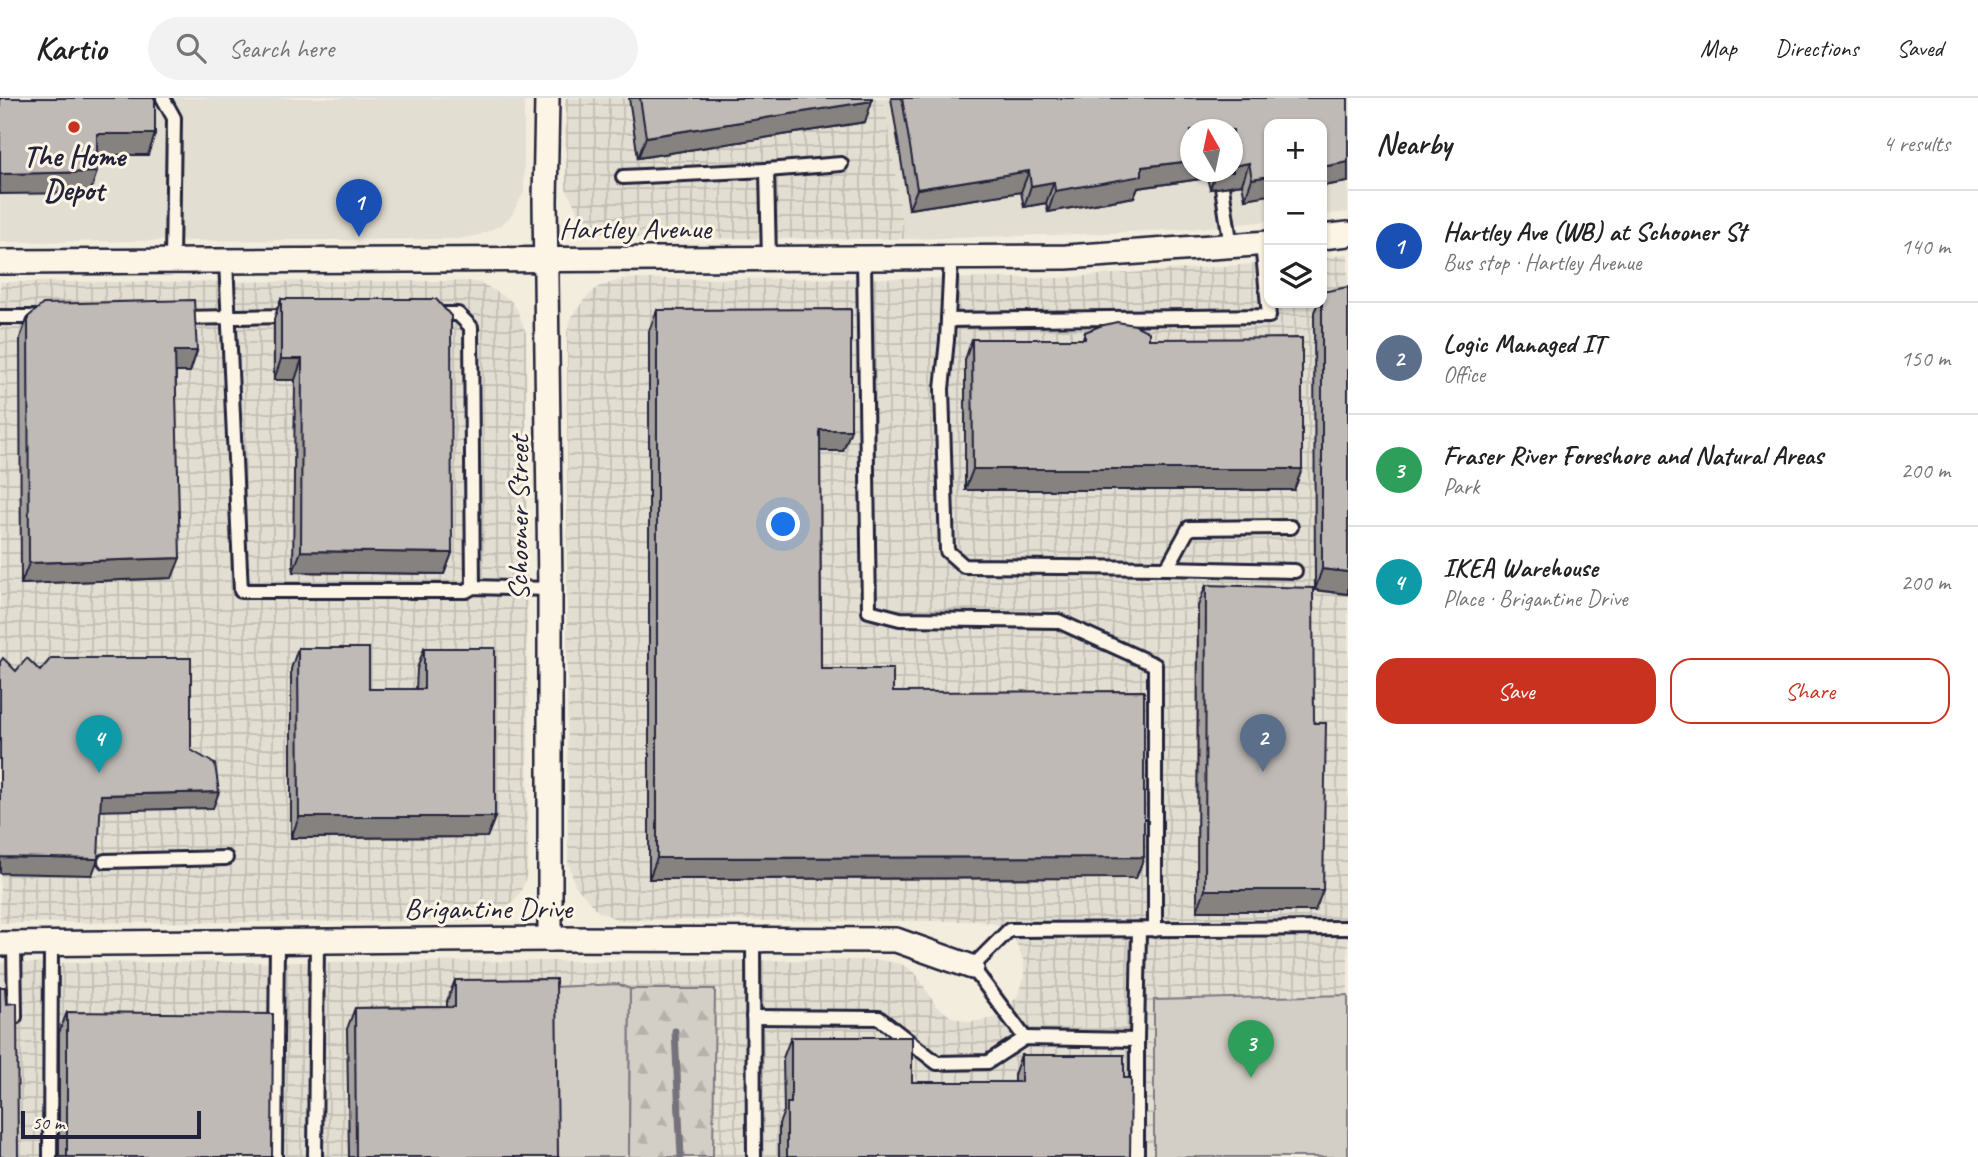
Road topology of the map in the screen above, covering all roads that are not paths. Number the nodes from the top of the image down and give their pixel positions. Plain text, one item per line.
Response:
1 (163, 98) edge
2 (547, 98) edge
3 (841, 164) dead end
4 (767, 170) junction
5 (623, 177) dead end
6 (1222, 187) dead end
7 (1348, 234) edge
8 (1327, 236) edge
9 (1264, 243) edge
10 (1266, 245) edge
11 (1231, 247) junction
12 (951, 258) junction
13 (864, 259) junction
14 (172, 260) junction
15 (547, 260) junction
16 (769, 260) junction
17 (226, 261) junction
18 (0, 262) edge
19 (417, 314) edge
20 (308, 315) edge
21 (0, 317) edge
22 (53, 317) edge
23 (160, 318) edge
24 (227, 318) junction
25 (948, 320) junction
26 (1291, 527) dead end
27 (1167, 568) junction
28 (1295, 571) dead end
29 (472, 587) junction
30 (550, 589) junction
31 (226, 858) dead end
32 (105, 861) dead end
33 (1348, 928) edge
34 (1139, 930) junction
35 (1155, 930) junction
36 (550, 939) junction
37 (752, 939) junction
38 (317, 941) junction
39 (277, 942) junction
40 (7, 944) edge
41 (51, 944) junction
42 (972, 967) junction
43 (753, 1017) junction
44 (15, 1024) edge
45 (1025, 1038) junction
46 (1137, 1040) junction
47 (50, 1157) edge
48 (275, 1157) edge
49 (315, 1157) edge
50 (754, 1157) edge
51 (1137, 1157) edge

1 - 14 lane
2 - 15 street, Schooner Street
3 - 4 lane
4 - 5 lane
4 - 16 lane
6 - 11 lane
7 - 8 street
9 - 11 street, Hartley Avenue
10 - 25 lane
11 - 12 street, Hartley Avenue
12 - 13 street, Hartley Avenue
12 - 25 lane
13 - 16 street, Hartley Avenue
13 - 35 lane
14 - 17 street, Hartley Avenue
14 - 18 street, Hartley Avenue
15 - 16 street, Hartley Avenue
15 - 17 street, Hartley Avenue
15 - 30 street, Schooner Street
17 - 24 lane
19 - 29 lane
20 - 24 lane
21 - 22 lane
23 - 24 lane
24 - 29 lane
25 - 27 lane
26 - 27 lane
27 - 28 lane
29 - 30 lane
30 - 36 street, Schooner Street
31 - 32 lane
33 - 35 lane
34 - 35 lane
34 - 42 lane
34 - 46 lane
36 - 37 street, Brigantine Drive
36 - 38 street, Brigantine Drive
37 - 42 street, Brigantine Drive
37 - 43 lane
38 - 39 street, Brigantine Drive
38 - 49 lane
39 - 41 street, Brigantine Drive
39 - 48 lane
40 - 41 street, Brigantine Drive
40 - 44 lane
41 - 47 lane
42 - 45 lane
43 - 45 lane
43 - 50 lane
45 - 46 lane
46 - 51 lane

